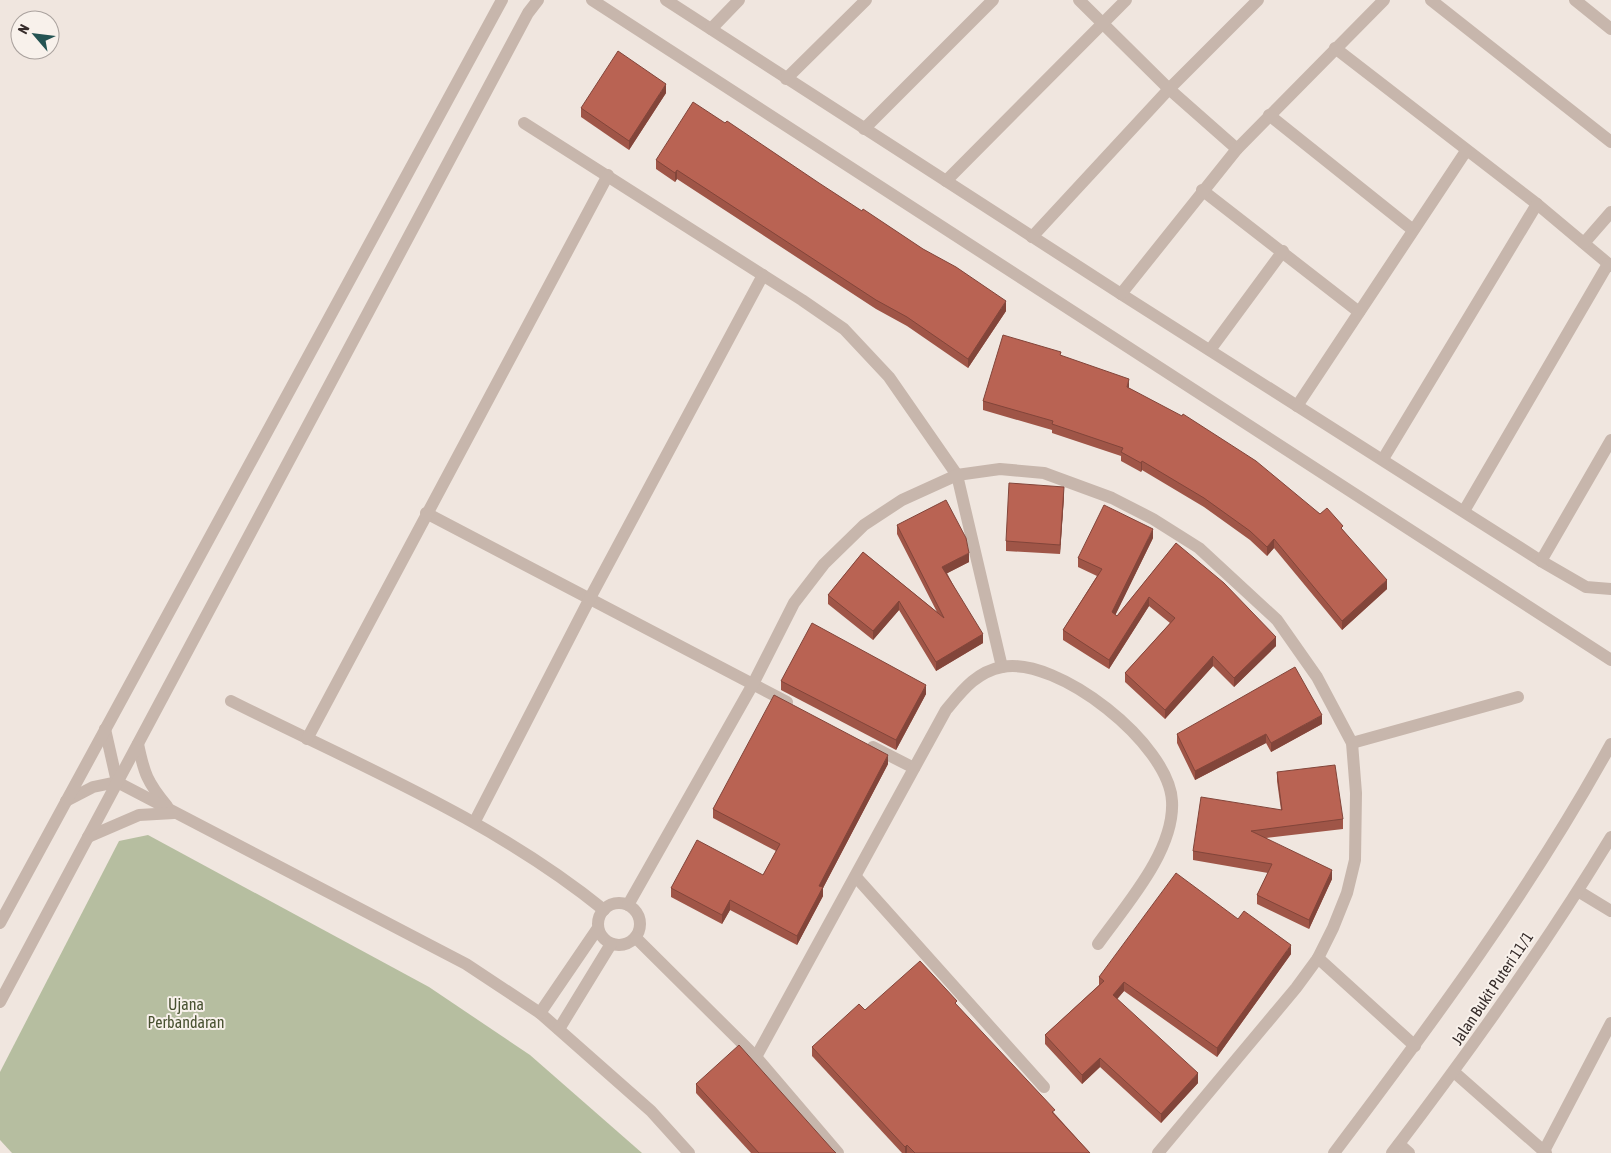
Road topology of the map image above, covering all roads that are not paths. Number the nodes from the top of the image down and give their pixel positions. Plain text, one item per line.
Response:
1 (502, 0) edge
2 (538, 0) edge
3 (592, 0) edge
4 (666, 0) edge
5 (739, 0) edge
6 (866, 0) edge
7 (993, 0) edge
8 (1079, 0) edge
9 (1126, 0) edge
10 (1258, 0) edge
11 (1384, 0) edge
12 (1431, 0) edge
13 (1575, 0) edge
14 (1102, 24) junction
15 (711, 29) junction
16 (1611, 29) edge
17 (1335, 48) junction
18 (786, 79) junction
19 (1169, 89) junction
20 (1269, 115) junction
21 (524, 123) dead end
22 (864, 129) junction
23 (1611, 142) edge
24 (1237, 149) junction
25 (1466, 151) junction
26 (608, 175) junction
27 (946, 181) junction
28 (1202, 190) junction
29 (1537, 204) junction
30 (1611, 212) edge
31 (1413, 230) junction
32 (1032, 237) junction
33 (1584, 243) junction
34 (1283, 252) junction
35 (1610, 265) edge
36 (763, 276) junction
37 (1121, 294) junction
38 (1359, 312) junction
39 (1210, 350) junction
40 (1297, 406) junction
41 (1611, 440) edge
42 (1383, 459) junction
43 (957, 476) junction
44 (1464, 511) junction
45 (426, 513) junction
46 (1541, 561) junction
47 (1611, 589) edge
48 (590, 598) junction
49 (1611, 660) edge
50 (1002, 667) junction
51 (752, 684) junction
52 (1518, 697) dead end
53 (230, 701) dead end
54 (795, 706) edge
55 (105, 729) junction
56 (307, 740) junction
57 (863, 742) edge
58 (1352, 743) junction
59 (138, 744) junction
60 (1611, 744) edge
61 (914, 768) junction
62 (117, 782) junction
63 (66, 802) junction
64 (174, 813) junction
65 (475, 821) junction
66 (88, 837) junction
67 (1611, 837) edge
68 (856, 877) junction
69 (1578, 891) junction
70 (628, 905) junction
71 (604, 910) junction
72 (1611, 911) edge
73 (0, 922) edge
74 (598, 928) junction
75 (636, 938) junction
76 (611, 944) junction
77 (1098, 944) dead end
78 (1318, 958) junction
79 (0, 1002) edge
80 (540, 1013) junction
81 (1611, 1023) edge
82 (559, 1029) junction
83 (1415, 1046) junction
84 (756, 1057) junction
85 (1454, 1072) junction
86 (1044, 1087) dead end
87 (1395, 1148) edge
88 (1545, 1152) edge
89 (689, 1153) edge
90 (838, 1153) edge
91 (1158, 1153) edge
92 (1334, 1153) edge
93 (1409, 1153) edge

1 - 55 street
2 - 59 street
3 - 49 street
4 - 15 street
5 - 15 street
6 - 18 street
7 - 22 street
8 - 14 street
9 - 14 street
10 - 19 street
11 - 17 street
12 - 23 street
13 - 16 street
14 - 19 street
14 - 27 street
15 - 18 street
17 - 20 street
17 - 25 street
18 - 22 street
19 - 24 street
19 - 32 street
20 - 24 street
20 - 31 street
21 - 26 street
22 - 27 street
24 - 28 street
25 - 29 street
25 - 31 street
26 - 36 street
26 - 45 street
27 - 32 street
28 - 34 street
28 - 37 street
29 - 33 street
29 - 42 street
30 - 33 street
31 - 38 street
32 - 37 street
33 - 35 street
34 - 38 street
34 - 39 street
35 - 44 street
36 - 43 street
36 - 48 street
37 - 39 street
38 - 40 street
39 - 40 street
40 - 42 street
41 - 46 street
42 - 44 street
43 - 50 street
43 - 51 street
43 - 58 street
44 - 46 street
45 - 48 street
45 - 56 street
46 - 47 street
48 - 51 street
48 - 65 street
50 - 61 street
50 - 77 street
51 - 54 street
51 - 70 street
52 - 58 street
53 - 56 street
55 - 62 street
55 - 63 street
56 - 65 street
57 - 61 street
58 - 78 street
59 - 62 street
59 - 64 street
60 - 83 street
61 - 68 street
62 - 63 street
62 - 64 street
62 - 66 street
63 - 73 street
64 - 66 street
64 - 80 street
65 - 71 street
66 - 79 street
67 - 69 street, Jalan Bukit Puteri 11/1
68 - 84 street
68 - 86 street
69 - 72 street
69 - 85 street, Jalan Bukit Puteri 11/1
70 - 71 street
70 - 75 street
71 - 74 street
74 - 76 street
74 - 80 street
75 - 76 street
75 - 84 street
76 - 82 street
78 - 83 street
78 - 91 street
80 - 82 street
81 - 88 street
82 - 89 street
83 - 92 street
84 - 90 street
85 - 87 street, Jalan Bukit Puteri 11/1
85 - 88 street
87 - 93 street

